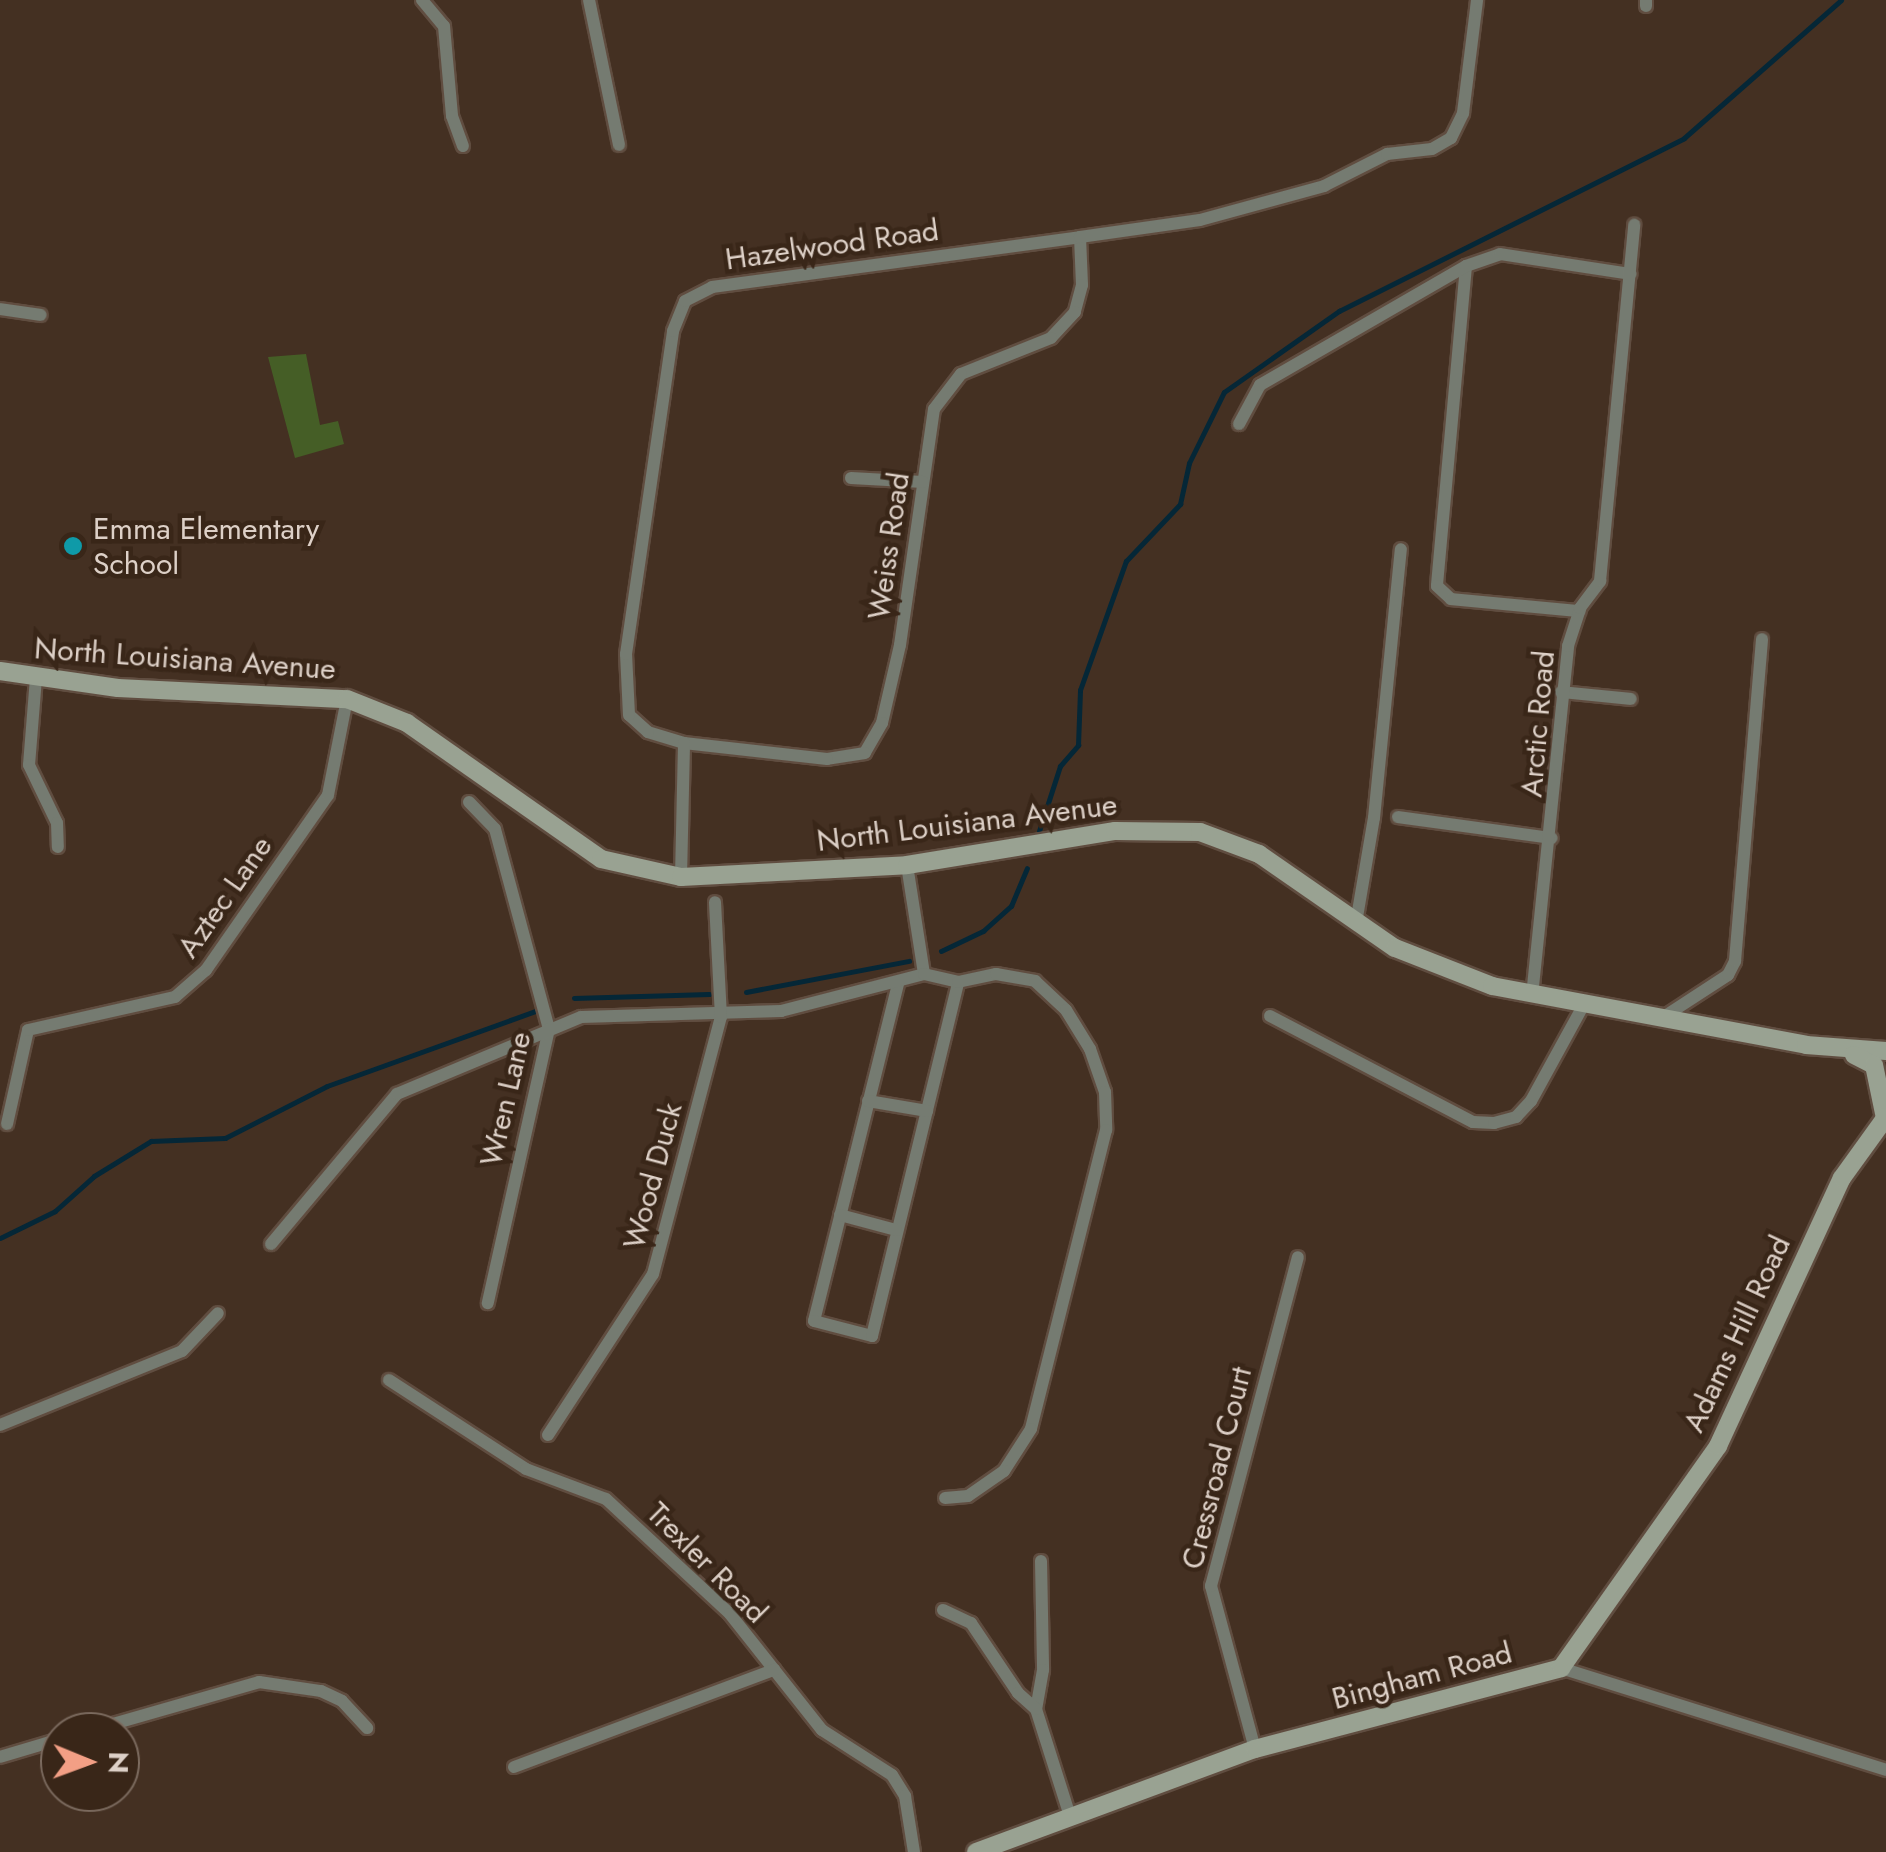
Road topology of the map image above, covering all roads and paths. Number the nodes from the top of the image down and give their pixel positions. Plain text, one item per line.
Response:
1 (422, 0) edge
2 (590, 0) edge
3 (1477, 0) edge
4 (619, 145) dead end
5 (464, 146) dead end
6 (1634, 224) dead end
7 (1080, 236) junction
8 (1466, 266) junction
9 (1630, 274) junction
10 (0, 310) edge
11 (41, 315) dead end
12 (1240, 424) dead end
13 (851, 478) dead end
14 (923, 482) junction
15 (1401, 550) dead end
16 (1579, 611) junction
17 (1762, 639) dead end
18 (0, 671) edge
19 (36, 678) junction
20 (1561, 692) junction
21 (347, 699) junction
22 (1631, 700) dead end
23 (684, 742) junction
24 (470, 802) dead end
25 (1398, 817) dead end
26 (1552, 838) junction
27 (58, 847) dead end
28 (907, 864) junction
29 (682, 878) junction
30 (715, 902) dead end
31 (1356, 924) junction
32 (924, 974) junction
33 (958, 982) junction
34 (898, 984) junction
35 (1532, 996) junction
36 (1582, 1006) junction
37 (1270, 1016) dead end
38 (722, 1017) junction
39 (1660, 1019) junction
40 (549, 1030) junction
41 (1834, 1048) junction
42 (1886, 1052) edge
43 (868, 1102) junction
44 (927, 1111) junction
45 (1886, 1118) edge
46 (7, 1124) dead end
47 (840, 1215) junction
48 (896, 1230) junction
49 (270, 1244) dead end
50 (1298, 1257) dead end
51 (488, 1303) dead end
52 (218, 1312) dead end
53 (389, 1380) dead end
54 (0, 1425) edge
55 (548, 1435) dead end
56 (946, 1498) dead end
57 (1041, 1561) dead end
58 (943, 1610) dead end
59 (1560, 1668) junction
60 (774, 1670) junction
61 (1036, 1709) junction
62 (140, 1716) edge
63 (367, 1728) dead end
64 (40, 1745) edge
65 (1255, 1749) junction
66 (0, 1756) edge
67 (514, 1767) dead end
68 (1886, 1770) edge
69 (1069, 1813) junction
70 (914, 1852) edge
71 (976, 1852) edge

1 - 5 street
2 - 4 street
3 - 7 street, Hazelwood Road
6 - 9 street, Arctic Road
7 - 14 street, Weiss Road
7 - 23 street, Hazelwood Road
8 - 9 street
8 - 12 street
8 - 16 street
9 - 16 street, Arctic Road
10 - 11 street
13 - 14 street
14 - 23 street, Weiss Road
15 - 31 street
16 - 20 street, Arctic Road
17 - 39 street
18 - 19 street, North Louisiana Avenue
19 - 21 street, North Louisiana Avenue
19 - 27 street
20 - 22 street
20 - 26 street, Arctic Road
21 - 29 street, North Louisiana Avenue
21 - 46 street, Aztec Lane
23 - 29 street
24 - 40 street, Wren Lane
25 - 26 street
26 - 35 street, Arctic Road
28 - 29 street, North Louisiana Avenue
28 - 31 street, North Louisiana Avenue
28 - 32 street
30 - 38 street, Wood Duck
31 - 35 street, North Louisiana Avenue
32 - 33 street
32 - 34 street
33 - 44 street
33 - 56 street
34 - 38 street
34 - 43 street
35 - 36 street, North Louisiana Avenue
36 - 37 street
36 - 39 street, North Louisiana Avenue
38 - 40 street
38 - 55 street, Wood Duck
39 - 41 street, North Louisiana Avenue
40 - 49 street
40 - 51 street, Wren Lane
41 - 42 street, North Louisiana Avenue
41 - 45 street
43 - 44 street
43 - 47 street
44 - 48 street
45 - 59 street, Adams Hill Road
47 - 48 street
47 - 48 street
50 - 65 street, Cressroad Court
52 - 54 street
53 - 60 street, Trexler Road
57 - 61 street
58 - 61 street
59 - 65 street, Bingham Road
59 - 68 street, Bingham Road
60 - 67 street
60 - 70 street, Trexler Road
61 - 69 street
62 - 63 street
64 - 66 street
65 - 69 street, Bingham Road
69 - 71 street, Bingham Road

